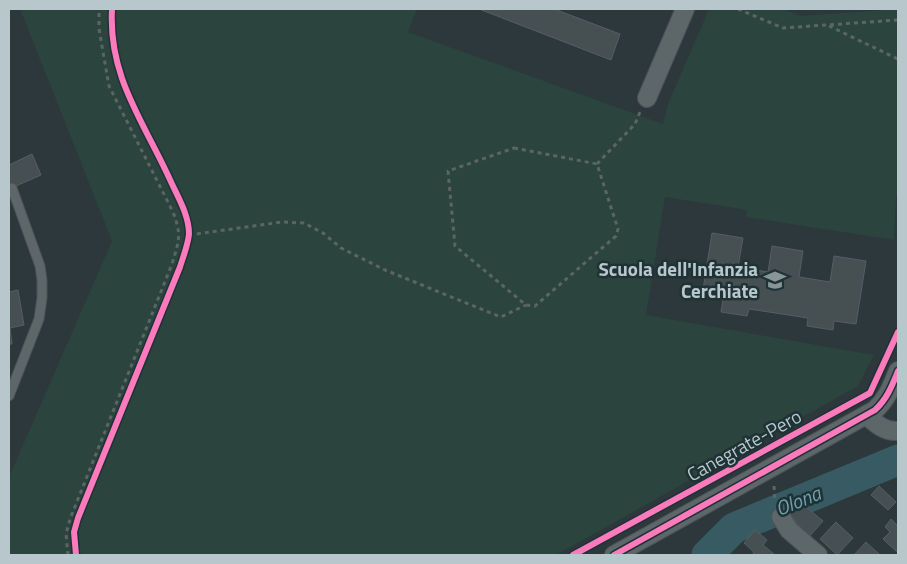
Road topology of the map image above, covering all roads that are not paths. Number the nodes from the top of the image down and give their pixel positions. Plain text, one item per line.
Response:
1 (685, 9) edge
2 (647, 98) road end
3 (12, 188) dead end
4 (898, 371) edge
5 (9, 396) edge
6 (866, 415) junction
7 (898, 431) edge
8 (782, 517) dead end
9 (614, 555) edge
10 (818, 555) edge

1 - 2 street
3 - 5 lane
4 - 6 street
6 - 7 street
6 - 9 street
8 - 10 street

